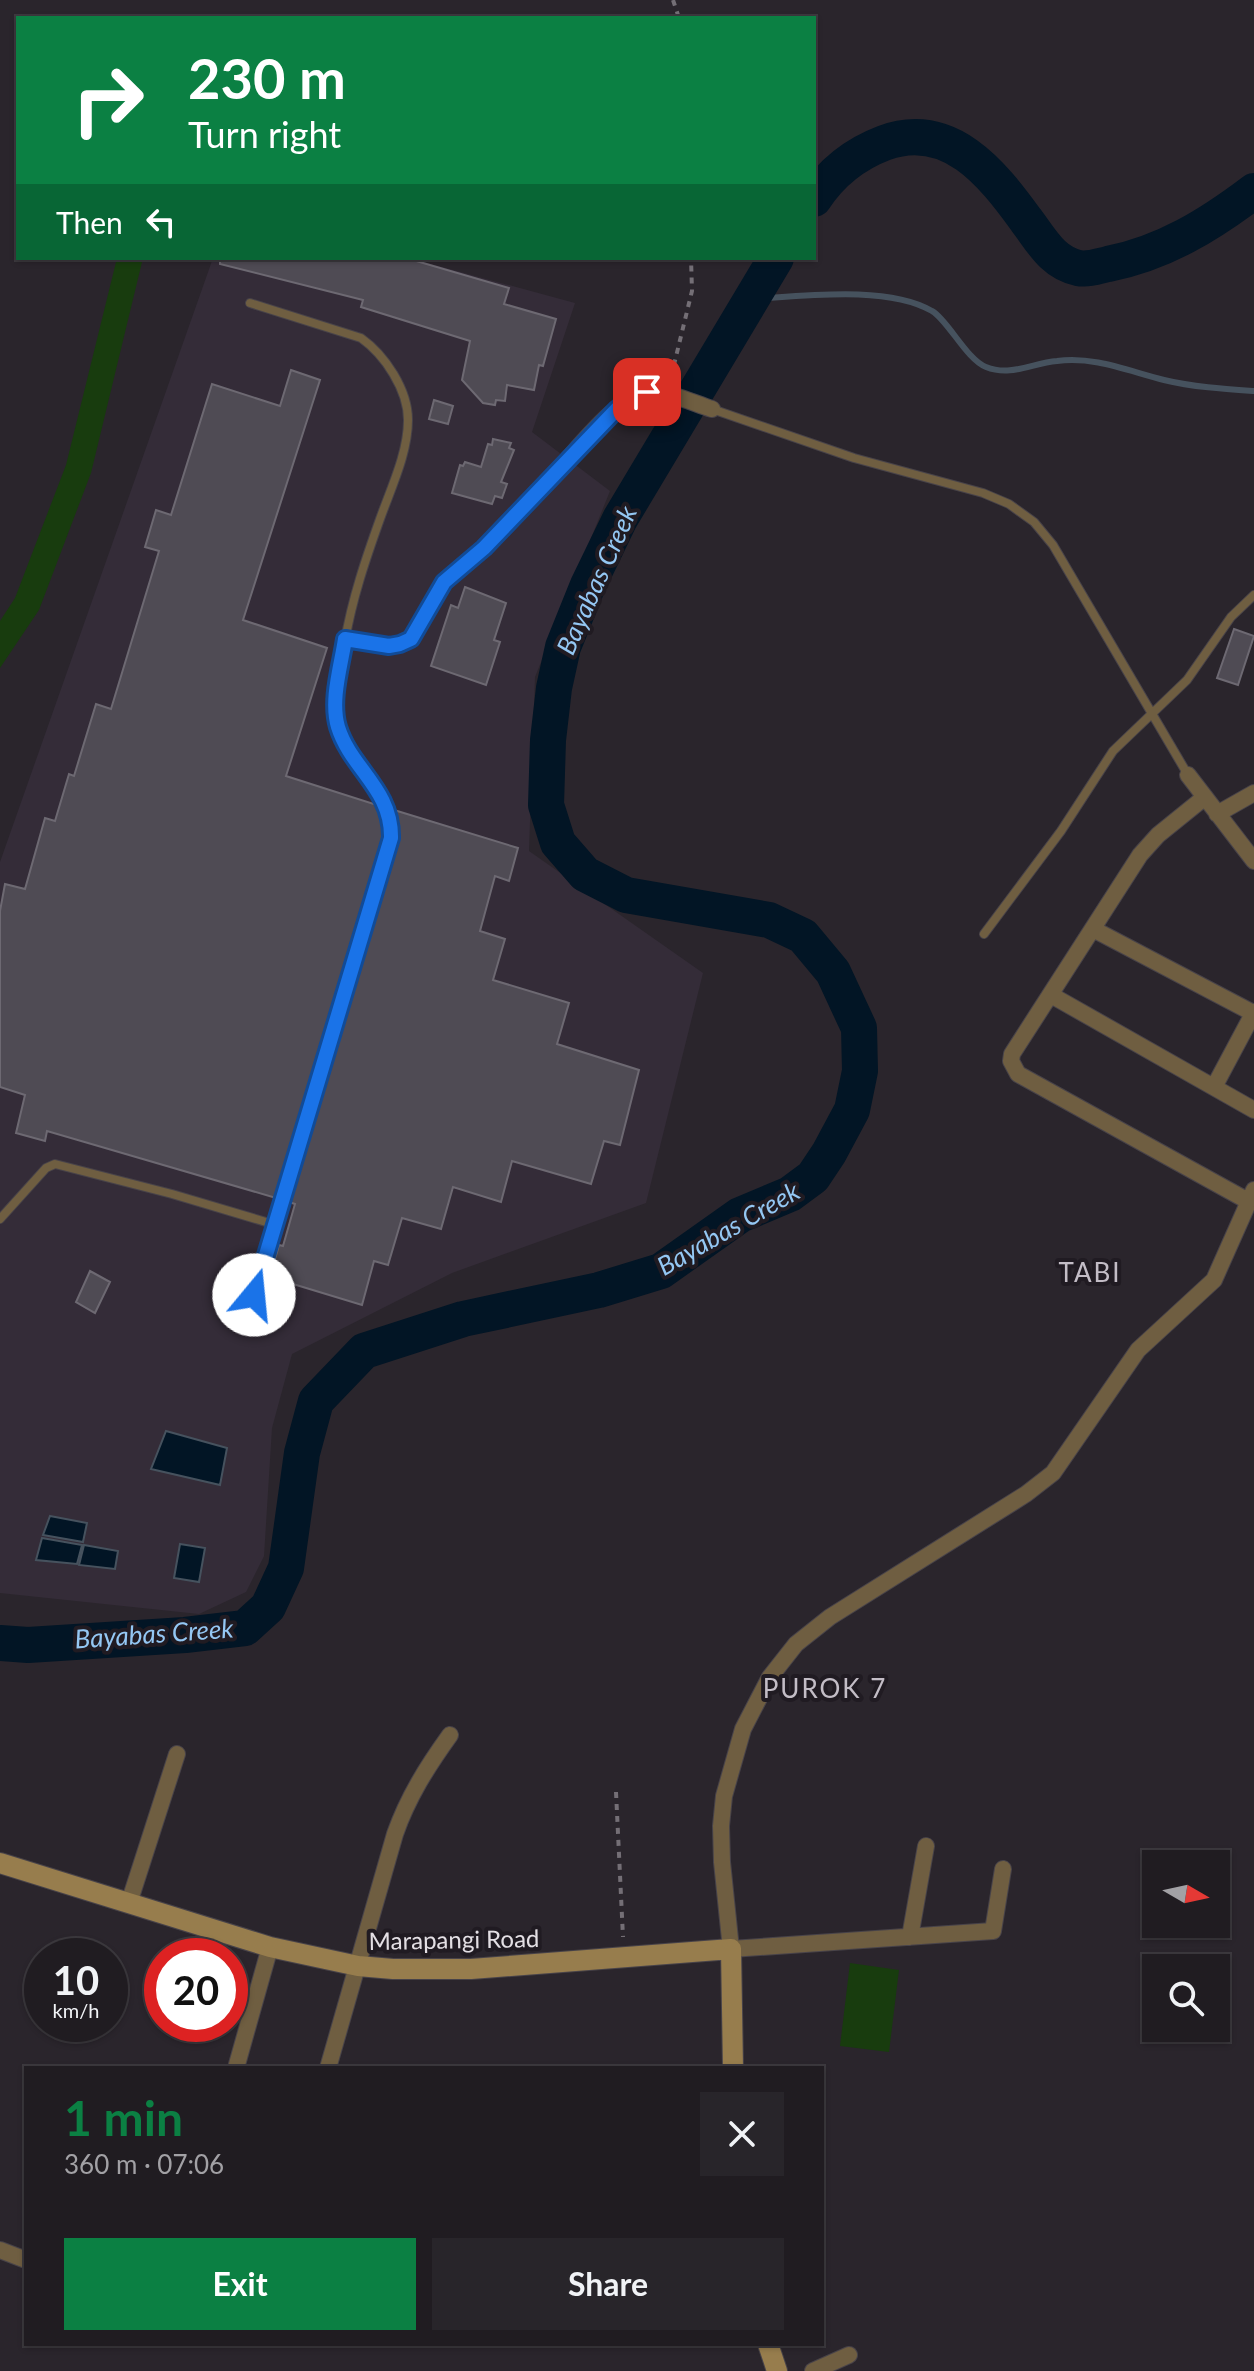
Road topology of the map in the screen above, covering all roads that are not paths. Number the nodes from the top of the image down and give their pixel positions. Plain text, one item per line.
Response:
1 (250, 303) dead end
2 (712, 409) joint
3 (568, 459) joint
4 (1254, 595) edge
5 (345, 639) junction
6 (1151, 714) junction
7 (1188, 775) joint
8 (1254, 793) edge
9 (1205, 797) junction
10 (1217, 814) junction
11 (1254, 861) edge
12 (1093, 929) junction
13 (984, 934) dead end
14 (1051, 995) junction
15 (1254, 1013) edge
16 (1214, 1087) junction
17 (1254, 1110) edge
18 (1251, 1195) edge
19 (0, 1219) edge
20 (276, 1225) junction
21 (254, 1295) dead end
22 (450, 1735) dead end
23 (177, 1754) dead end
24 (926, 1846) dead end
25 (0, 1863) edge
26 (1003, 1869) dead end
27 (129, 1903) junction
28 (910, 1937) junction
29 (270, 1947) junction
30 (731, 1949) junction
31 (358, 1966) junction
32 (237, 2066) edge
33 (329, 2066) edge
34 (733, 2066) edge
35 (0, 2250) edge
36 (24, 2259) edge
37 (769, 2346) edge
38 (849, 2355) dead end
39 (777, 2371) edge
40 (813, 2371) edge

1 - 5 lane
2 - 3 street
2 - 6 lane
3 - 5 lane
4 - 6 lane
5 - 20 lane
6 - 7 lane
6 - 13 lane
7 - 9 street
8 - 10 street
9 - 10 street
9 - 12 street
10 - 11 street
12 - 14 street
12 - 15 street
14 - 16 street
14 - 18 street
15 - 16 street
16 - 17 street
18 - 30 street
19 - 20 lane
20 - 21 lane
22 - 31 street
23 - 27 street
24 - 28 street
25 - 27 street, Marapangi Road
26 - 28 street
27 - 29 street, Marapangi Road
28 - 30 street
29 - 31 street, Marapangi Road
29 - 32 street
30 - 31 street, Marapangi Road
30 - 34 street
31 - 33 street
35 - 36 street
37 - 39 street
38 - 40 street

